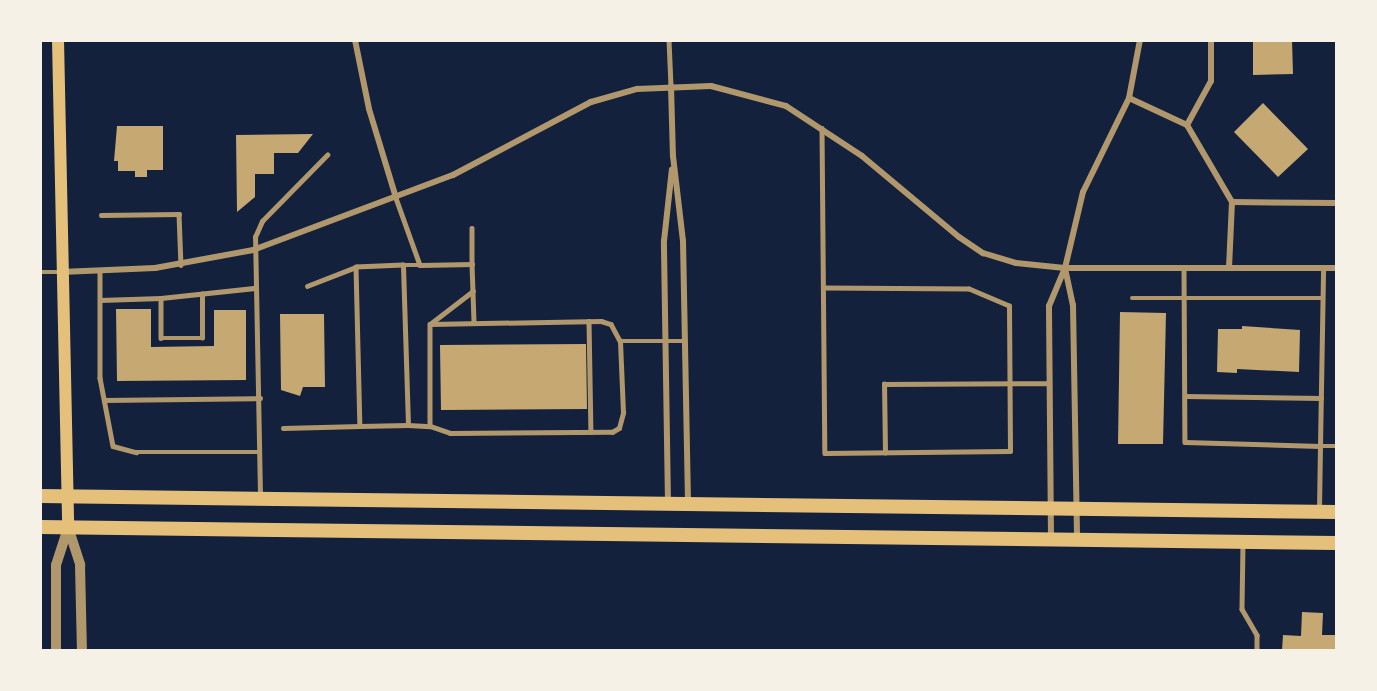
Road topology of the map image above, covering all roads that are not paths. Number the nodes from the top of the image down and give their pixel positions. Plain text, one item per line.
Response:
1 (58, 40) edge
2 (355, 40) edge
3 (669, 40) edge
4 (1140, 40) edge
5 (1211, 40) edge
6 (671, 86) junction
7 (1129, 98) junction
8 (1187, 125) junction
9 (822, 128) junction
10 (327, 155) dead end
11 (673, 156) junction
12 (396, 198) junction
13 (1232, 202) junction
14 (1336, 203) edge
15 (101, 214) dead end
16 (472, 228) dead end
17 (254, 250) junction
18 (472, 264) junction
19 (181, 265) junction
20 (403, 265) junction
21 (420, 265) junction
22 (356, 267) junction
23 (1184, 267) junction
24 (1229, 267) junction
25 (1065, 268) junction
26 (1323, 268) junction
27 (1336, 268) edge
28 (100, 270) junction
29 (40, 272) edge
30 (60, 272) junction
31 (307, 286) dead end
32 (255, 288) junction
33 (824, 288) junction
34 (473, 291) junction
35 (202, 294) junction
36 (161, 298) junction
37 (1132, 298) dead end
38 (1184, 298) junction
39 (1322, 298) junction
40 (100, 300) junction
41 (589, 321) junction
42 (474, 322) junction
43 (430, 324) junction
44 (620, 341) junction
45 (666, 341) junction
46 (685, 341) junction
47 (1010, 383) junction
48 (1049, 383) junction
49 (1185, 396) junction
50 (260, 398) junction
51 (1321, 398) junction
52 (104, 400) junction
53 (408, 425) junction
54 (360, 426) junction
55 (430, 426) junction
56 (283, 428) dead end
57 (591, 432) junction
58 (1320, 446) junction
59 (1336, 446) edge
60 (257, 452) junction
61 (885, 453) junction
62 (40, 496) edge
63 (68, 496) junction
64 (260, 498) junction
65 (668, 503) junction
66 (688, 504) junction
67 (1050, 508) junction
68 (1076, 508) junction
69 (1319, 512) junction
70 (1336, 512) edge
71 (40, 527) edge
72 (68, 527) junction
73 (1051, 539) junction
74 (1077, 539) junction
75 (1243, 542) junction
76 (1336, 543) edge
77 (56, 651) edge
78 (82, 651) edge
79 (1257, 651) edge

1 - 30 main road
2 - 12 street
3 - 6 lane
4 - 7 street
5 - 8 street
6 - 9 street
6 - 11 street
6 - 12 street
7 - 8 street
7 - 25 street
8 - 13 street
9 - 25 street
9 - 33 lane
10 - 17 lane
11 - 45 street
11 - 46 street
12 - 17 street
12 - 21 lane
13 - 14 street
13 - 24 street
15 - 19 lane
16 - 18 lane
17 - 19 street
17 - 32 lane
18 - 21 lane
18 - 34 lane
19 - 28 street
20 - 21 lane
20 - 22 lane
20 - 53 lane
22 - 31 lane
22 - 54 lane
23 - 24 street
23 - 25 street
23 - 38 lane
24 - 26 street
25 - 48 street
25 - 68 street
26 - 27 street
26 - 39 lane
28 - 30 street
28 - 40 lane
29 - 30 lane
30 - 63 main road
32 - 35 lane
32 - 50 lane
33 - 47 lane
33 - 61 lane
34 - 42 lane
34 - 43 lane
35 - 36 lane
35 - 36 lane
36 - 40 lane
37 - 38 lane
38 - 39 lane
38 - 49 lane
39 - 51 lane
40 - 52 lane
41 - 42 lane
41 - 44 lane
41 - 57 lane
42 - 43 lane
43 - 55 lane
44 - 45 lane
44 - 57 lane
45 - 46 lane
45 - 65 street
46 - 66 street
47 - 48 lane
47 - 61 lane
47 - 61 lane
48 - 67 street
49 - 51 lane
49 - 58 lane
50 - 52 lane
50 - 60 lane
51 - 58 lane
52 - 60 lane
53 - 54 lane
53 - 55 lane
54 - 56 lane
55 - 57 lane
58 - 59 lane
58 - 69 lane
60 - 64 lane
62 - 63 main road
63 - 64 main road
63 - 72 main road
64 - 65 main road
65 - 66 main road
66 - 67 main road
67 - 68 main road
67 - 73 street
68 - 69 main road
68 - 74 street
69 - 70 main road
71 - 72 main road
72 - 73 main road
72 - 77 street
72 - 78 street
73 - 74 main road
74 - 75 main road
75 - 76 main road
75 - 79 lane

